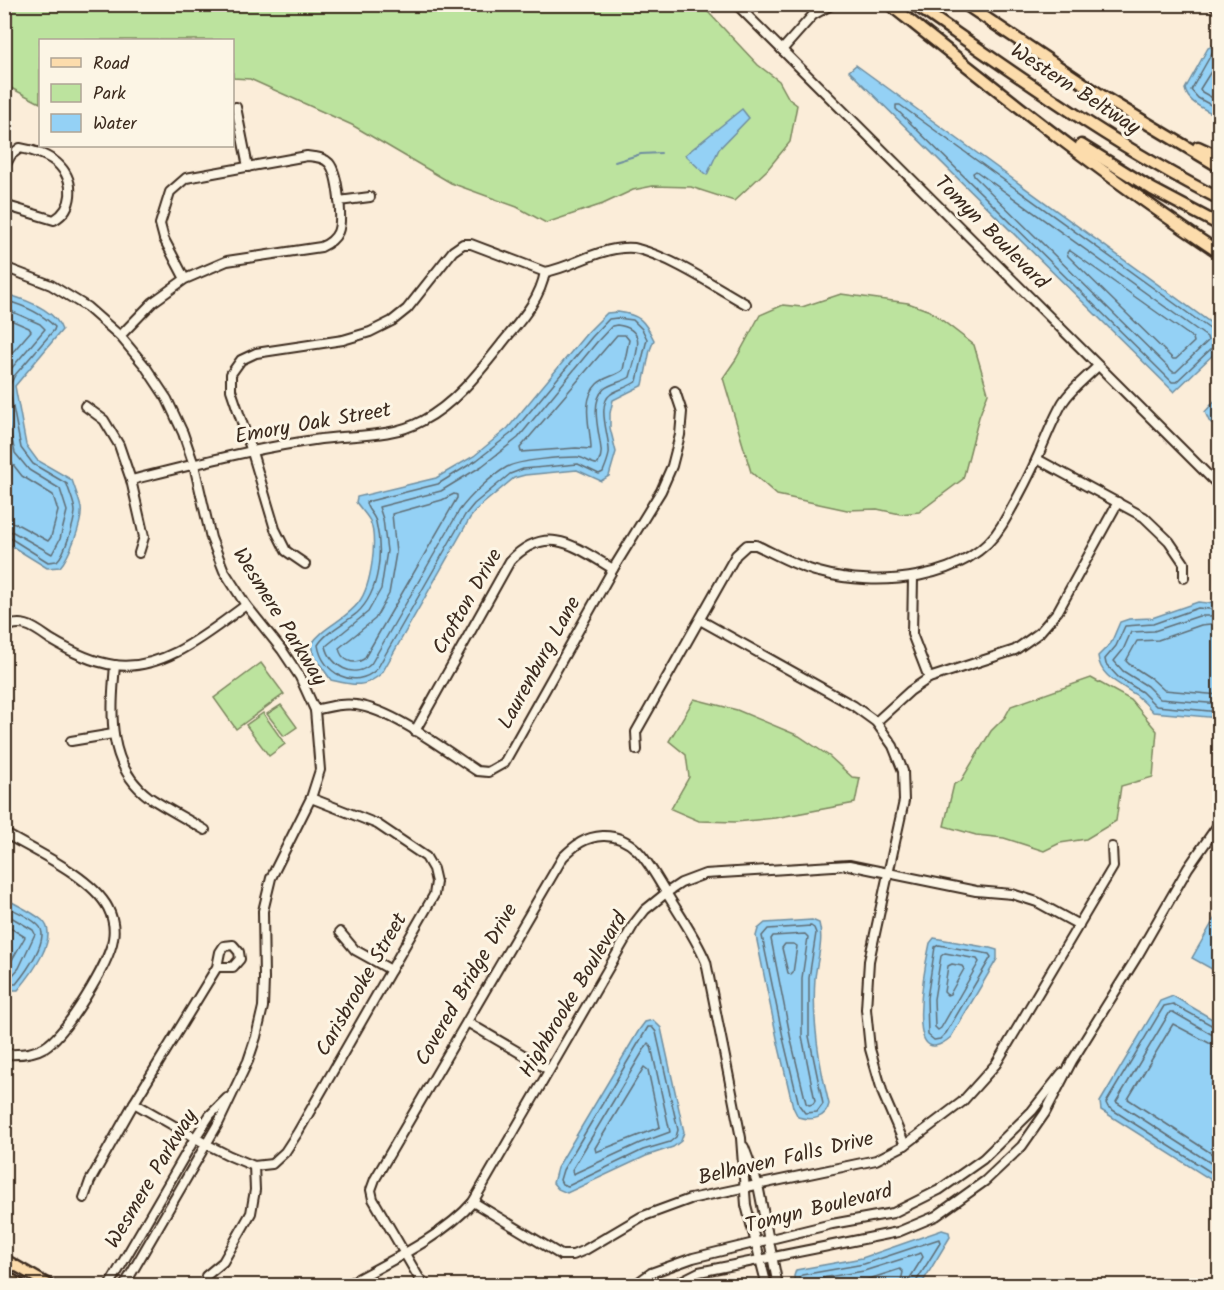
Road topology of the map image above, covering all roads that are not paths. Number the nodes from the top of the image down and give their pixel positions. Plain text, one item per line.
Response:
1 (736, 4) edge
2 (833, 4) edge
3 (888, 4) edge
4 (914, 4) edge
5 (965, 4) edge
6 (1212, 4) edge
7 (1220, 9) edge
8 (782, 50) junction
9 (991, 85) junction
10 (236, 107) dead end
11 (1159, 130) junction
12 (1220, 157) edge
13 (248, 167) junction
14 (1220, 167) edge
15 (4, 168) edge
16 (370, 197) dead end
17 (1220, 199) edge
18 (339, 201) junction
19 (4, 205) edge
20 (1220, 225) edge
21 (1220, 253) edge
22 (4, 267) edge
23 (545, 272) junction
24 (185, 279) junction
25 (746, 304) dead end
26 (120, 336) junction
27 (1098, 366) junction
28 (675, 391) dead end
29 (85, 406) dead end
30 (252, 452) junction
31 (1037, 459) junction
32 (194, 465) junction
33 (131, 480) junction
34 (1220, 487) edge
35 (1118, 502) junction
36 (139, 553) dead end
37 (305, 564) dead end
38 (613, 569) junction
39 (913, 578) junction
40 (1184, 578) dead end
41 (246, 605) junction
42 (700, 620) junction
43 (4, 629) edge
44 (115, 665) junction
45 (929, 678) junction
46 (315, 710) junction
47 (876, 722) junction
48 (415, 731) junction
49 (113, 734) junction
50 (71, 741) dead end
51 (637, 750) dead end
52 (311, 798) junction
53 (1220, 822) edge
54 (205, 830) dead end
55 (4, 833) edge
56 (1112, 846) dead end
57 (890, 872) junction
58 (666, 893) junction
59 (1079, 925) junction
60 (340, 932) dead end
61 (217, 967) dead end
62 (391, 970) junction
63 (467, 1022) junction
64 (4, 1054) edge
65 (1072, 1060) junction
66 (549, 1071) junction
67 (231, 1095) junction
68 (134, 1103) junction
69 (195, 1138) junction
70 (741, 1138) junction
71 (206, 1144) junction
72 (905, 1145) junction
73 (254, 1166) junction
74 (758, 1185) junction
75 (744, 1188) junction
76 (84, 1198) dead end
77 (473, 1202) junction
78 (763, 1214) junction
79 (749, 1216) junction
80 (768, 1240) junction
81 (755, 1243) junction
82 (404, 1253) junction
83 (771, 1257) junction
84 (4, 1258) edge
85 (760, 1259) junction
86 (4, 1275) edge
87 (206, 1276) dead end
88 (22, 1286) edge
89 (51, 1286) edge
90 (109, 1286) edge
91 (124, 1286) edge
92 (345, 1286) edge
93 (428, 1286) edge
94 (633, 1286) edge
95 (671, 1286) edge
96 (767, 1286) edge
97 (778, 1286) edge

1 - 8 street, Tomyn Boulevard
2 - 8 street
3 - 9 highway
4 - 17 highway, Western Beltway
5 - 11 highway, Western Beltway
6 - 7 street
8 - 27 street, Tomyn Boulevard
9 - 20 highway
9 - 21 highway
10 - 13 street
11 - 12 highway
11 - 14 highway, Western Beltway
13 - 18 street
13 - 24 street
15 - 19 street
16 - 18 street
18 - 24 street
22 - 26 street, Wesmere Parkway
23 - 25 street
23 - 30 street, Emory Oak Street
23 - 30 street
24 - 26 street
26 - 32 street, Wesmere Parkway
27 - 31 street
27 - 34 street, Tomyn Boulevard
28 - 38 street, Laurenburg Lane
29 - 33 street
30 - 32 street, Emory Oak Street
30 - 37 street
31 - 35 street
31 - 39 street
32 - 33 street, Emory Oak Street
32 - 41 street, Wesmere Parkway
33 - 36 street
35 - 40 street
35 - 45 street
38 - 48 street, Crofton Drive
38 - 48 street, Laurenburg Lane
39 - 42 street
39 - 45 street
41 - 44 street
41 - 46 street, Wesmere Parkway
42 - 47 street
42 - 51 street
43 - 44 street
44 - 49 street
45 - 47 street
46 - 48 street, Laurenburg Lane
46 - 52 street, Wesmere Parkway
47 - 57 street
49 - 50 street
49 - 54 street
52 - 62 street, Carisbrooke Street
52 - 67 street, Wesmere Parkway
53 - 65 street, Tomyn Boulevard
55 - 64 street
56 - 59 street, Belhaven Falls Drive
57 - 58 street, Highbrooke Boulevard
57 - 59 street, Highbrooke Boulevard
57 - 72 street
58 - 63 street, Covered Bridge Drive
58 - 66 street, Highbrooke Boulevard
58 - 70 street, Covered Bridge Drive
59 - 72 street, Belhaven Falls Drive
60 - 62 street
61 - 68 street
62 - 73 street, Carisbrooke Street
63 - 66 street
63 - 82 street, Covered Bridge Drive
65 - 80 street, Tomyn Boulevard
65 - 83 street, Tomyn Boulevard
66 - 77 street, Highbrooke Boulevard
67 - 69 street, Wesmere Parkway
67 - 71 street, Wesmere Parkway
68 - 69 street
68 - 76 street
69 - 71 street
69 - 90 street, Wesmere Parkway
70 - 74 street
70 - 75 street
71 - 73 street
71 - 91 street, Wesmere Parkway
72 - 74 street, Belhaven Falls Drive
73 - 87 street
74 - 75 street, Belhaven Falls Drive
74 - 78 street
75 - 77 street, Belhaven Falls Drive
75 - 79 street
77 - 82 street, Highbrooke Boulevard
78 - 79 street
78 - 80 street
79 - 81 street
80 - 81 street, Tomyn Boulevard
80 - 83 street
81 - 85 street
81 - 94 street, Tomyn Boulevard
82 - 92 street, Highbrooke Boulevard
82 - 93 street
83 - 85 street, Tomyn Boulevard
83 - 97 street
84 - 89 main road
85 - 95 street, Tomyn Boulevard
85 - 96 street
86 - 88 main road

